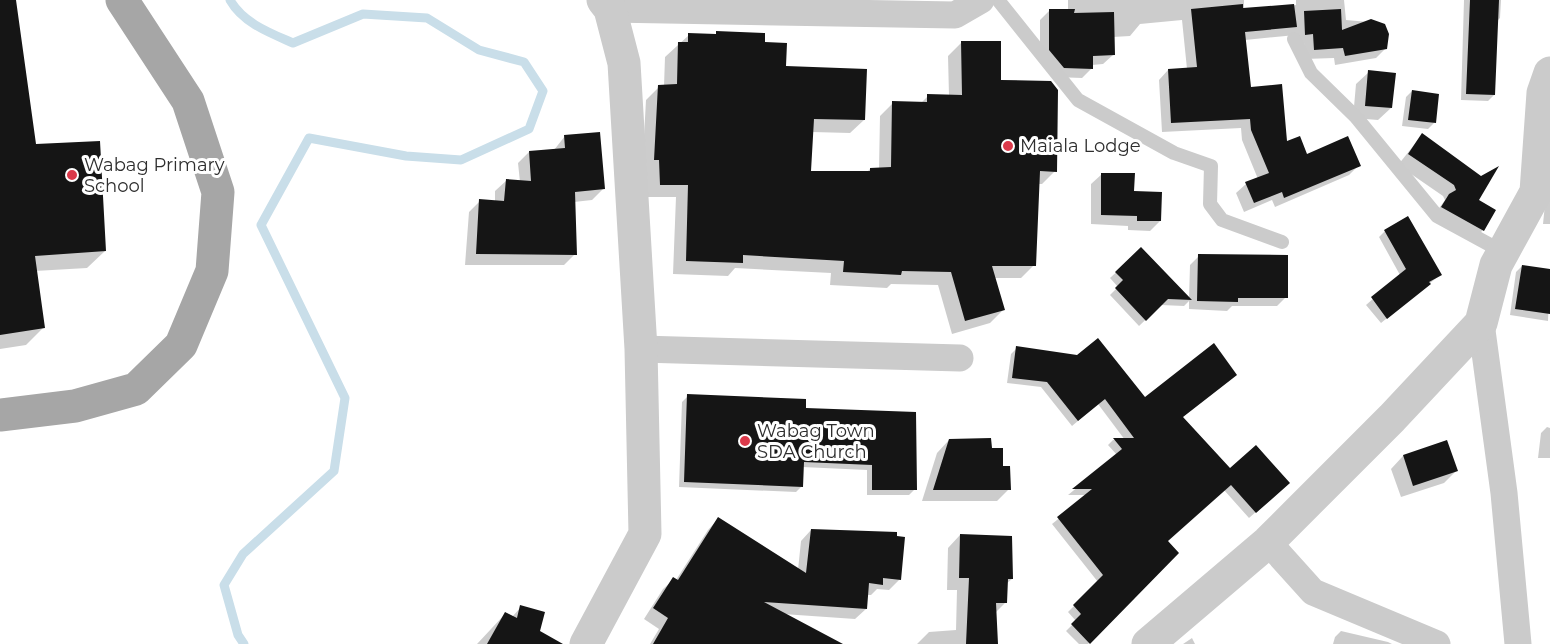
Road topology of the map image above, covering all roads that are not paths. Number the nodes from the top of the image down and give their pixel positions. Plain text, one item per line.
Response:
1 (122, 0) edge
2 (981, 0) edge
3 (998, 0) edge
4 (607, 5) edge
5 (1294, 39) dead end
6 (1550, 73) edge
7 (1282, 242) dead end
8 (1503, 252) junction
9 (1481, 323) junction
10 (641, 349) junction
11 (960, 358) dead end
12 (0, 415) edge
13 (1268, 542) junction
14 (586, 644) edge
15 (1148, 644) edge
16 (1437, 644) edge
17 (1518, 644) edge

1 - 12 main road
2 - 4 street
3 - 7 lane
4 - 10 street
5 - 8 lane
6 - 8 street
8 - 9 street
9 - 13 street
9 - 17 street
10 - 11 street
10 - 14 street
13 - 15 street
13 - 16 street

